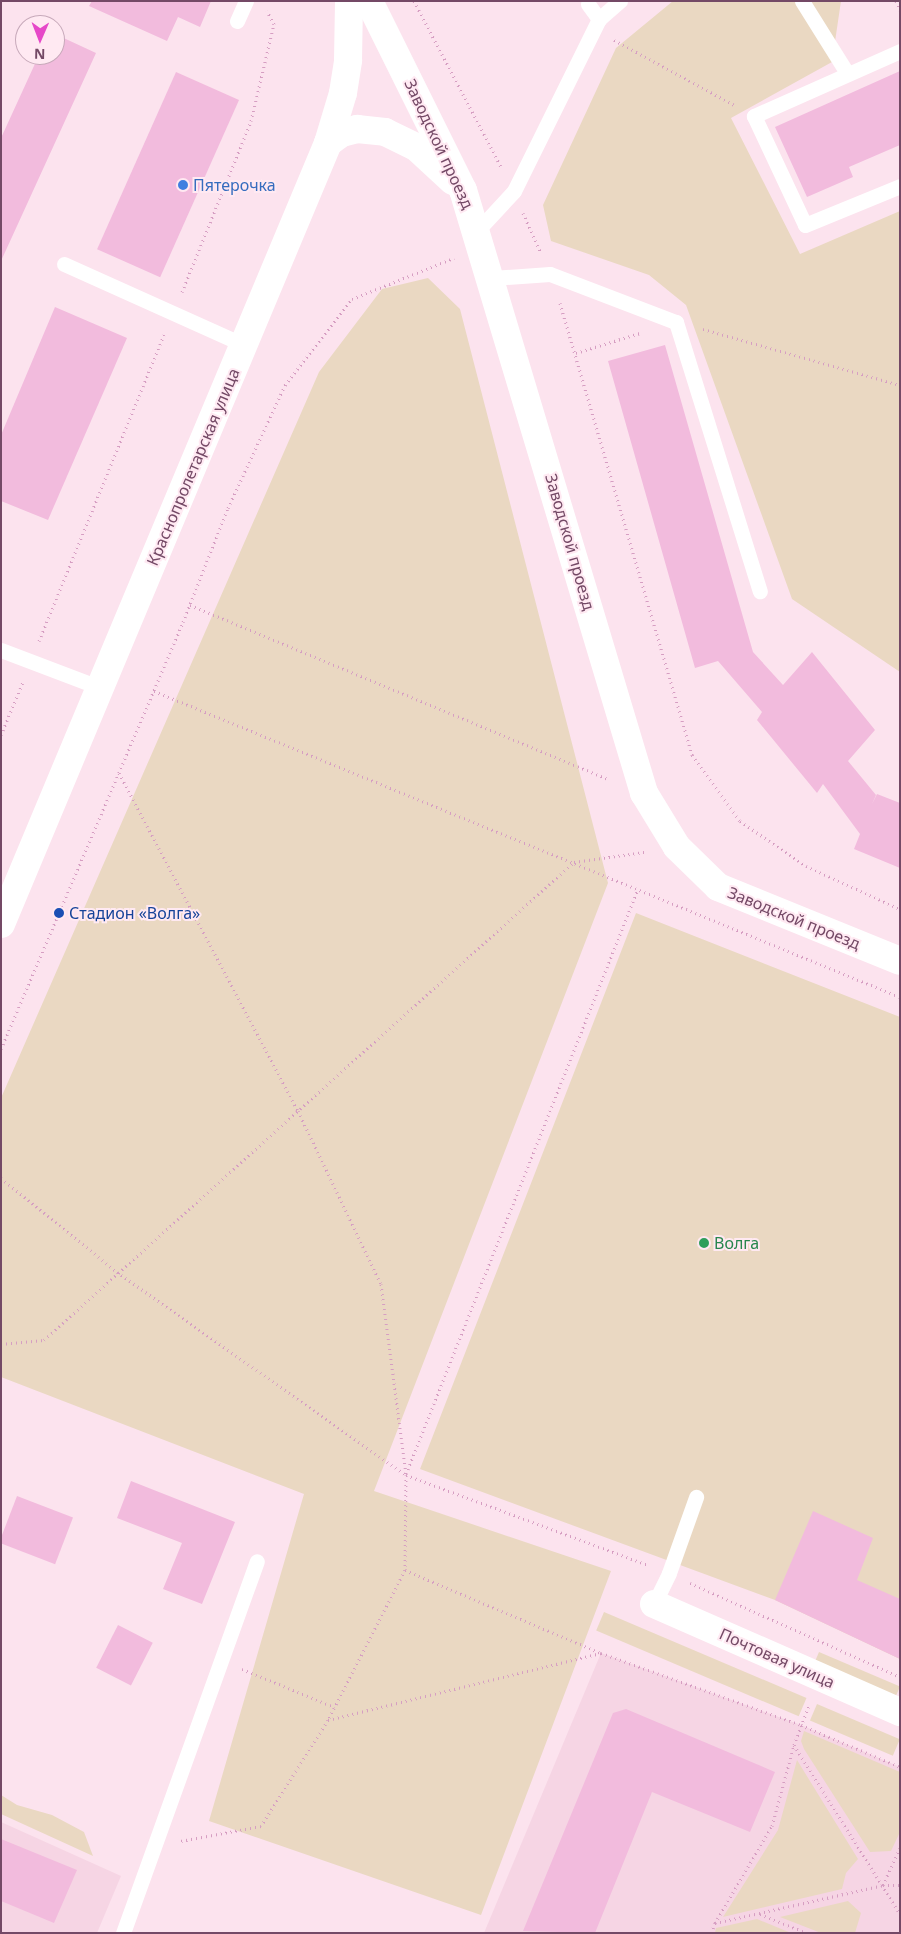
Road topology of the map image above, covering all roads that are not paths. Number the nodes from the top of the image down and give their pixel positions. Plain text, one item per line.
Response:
1 (246, 1) edge
2 (349, 1) edge
3 (369, 1) edge
4 (620, 1) edge
5 (802, 1) edge
6 (588, 4) dead end
7 (599, 19) junction
8 (238, 21) dead end
9 (900, 51) edge
10 (847, 73) junction
11 (328, 143) junction
12 (900, 186) edge
13 (463, 190) junction
14 (480, 239) junction
15 (64, 264) dead end
16 (492, 278) junction
17 (244, 345) junction
18 (760, 590) dead end
19 (1, 650) edge
20 (101, 688) junction
21 (1, 924) edge
22 (900, 961) edge
23 (696, 1497) dead end
24 (258, 1561) dead end
25 (654, 1604) joint
26 (900, 1712) edge
27 (123, 1933) edge

1 - 8 lane
2 - 11 street, Краснопролетарская улица
3 - 13 street, Заводской проезд
4 - 7 lane
5 - 10 lane
6 - 7 lane
7 - 14 lane
9 - 10 lane
10 - 12 lane
11 - 13 street
11 - 17 street, Краснопролетарская улица
13 - 14 street, Заводской проезд
14 - 16 street, Заводской проезд
15 - 17 lane
16 - 18 lane
16 - 22 street, Заводской проезд
17 - 20 street, Краснопролетарская улица
19 - 20 lane
20 - 21 street, Краснопролетарская улица
23 - 25 lane
24 - 27 lane
25 - 26 street, Почтовая улица

